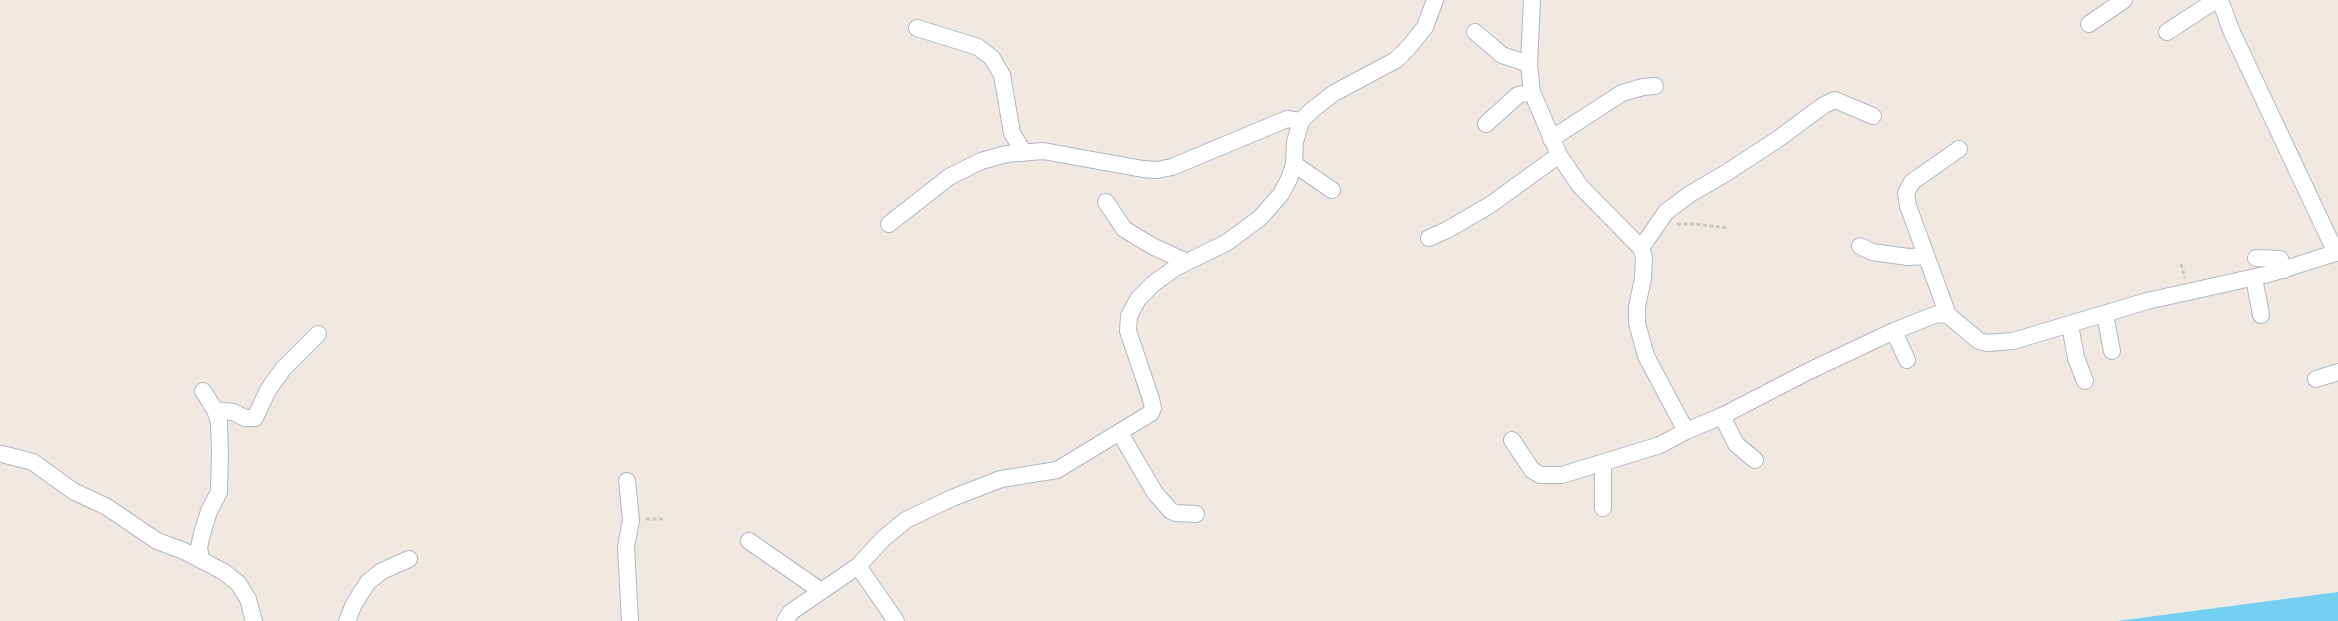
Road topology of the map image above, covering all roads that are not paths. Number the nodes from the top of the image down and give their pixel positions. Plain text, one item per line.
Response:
1 (1435, 0) edge
2 (1532, 0) edge
3 (2124, 0) edge
4 (2216, 0) edge
5 (2220, 0) edge
6 (2088, 24) dead end
7 (917, 28) dead end
8 (1475, 32) dead end
9 (2167, 32) dead end
10 (1529, 64) junction
11 (1655, 86) dead end
12 (1532, 92) junction
13 (1873, 116) dead end
14 (1301, 121) junction
15 (1486, 124) dead end
16 (1552, 139) junction
17 (1959, 149) dead end
18 (1024, 153) junction
19 (1559, 155) junction
20 (1294, 164) junction
21 (1332, 190) dead end
22 (1106, 202) dead end
23 (889, 224) dead end
24 (1429, 238) dead end
25 (1860, 246) dead end
26 (1641, 248) junction
27 (2337, 253) edge
28 (1926, 256) junction
29 (2256, 258) dead end
30 (1187, 262) junction
31 (2284, 270) junction
32 (2254, 278) junction
33 (2105, 314) junction
34 (1948, 315) junction
35 (2261, 315) dead end
36 (2070, 325) junction
37 (1894, 331) junction
38 (318, 334) dead end
39 (2112, 351) dead end
40 (1906, 360) dead end
41 (2338, 372) edge
42 (2316, 379) dead end
43 (2085, 381) dead end
44 (203, 390) dead end
45 (215, 410) junction
46 (1722, 416) junction
47 (1686, 431) junction
48 (1120, 433) junction
49 (1512, 440) dead end
50 (2, 454) dead end
51 (1755, 460) dead end
52 (1603, 463) junction
53 (627, 481) dead end
54 (1603, 508) dead end
55 (1196, 514) dead end
56 (749, 541) dead end
57 (409, 559) dead end
58 (201, 560) junction
59 (858, 566) junction
60 (821, 591) junction
61 (254, 621) edge
62 (347, 621) edge
63 (630, 621) edge
64 (785, 621) edge
65 (896, 621) edge

1 - 14 street
2 - 10 street
3 - 6 street
4 - 9 street
5 - 27 street
7 - 18 street
8 - 10 street
10 - 12 street
11 - 16 street
12 - 15 street
12 - 16 street
13 - 26 street
14 - 18 street
14 - 20 street
16 - 19 street
17 - 28 street
18 - 23 street
19 - 24 street
19 - 26 street
20 - 21 street
20 - 30 street
22 - 30 street
25 - 28 street
26 - 47 street
27 - 31 street
28 - 34 street
29 - 31 street
30 - 48 street
31 - 32 street
32 - 33 street
32 - 35 street
33 - 36 street
33 - 39 street
34 - 36 street
34 - 37 street
36 - 43 street
37 - 40 street
37 - 46 street
38 - 45 street
41 - 42 street
44 - 45 street
45 - 58 street
46 - 47 street
46 - 51 street
47 - 52 street
48 - 55 street
48 - 59 street
49 - 52 street
50 - 58 street
52 - 54 street
53 - 63 street
56 - 60 street
57 - 62 street
58 - 61 street
59 - 60 street
59 - 65 street
60 - 64 street

